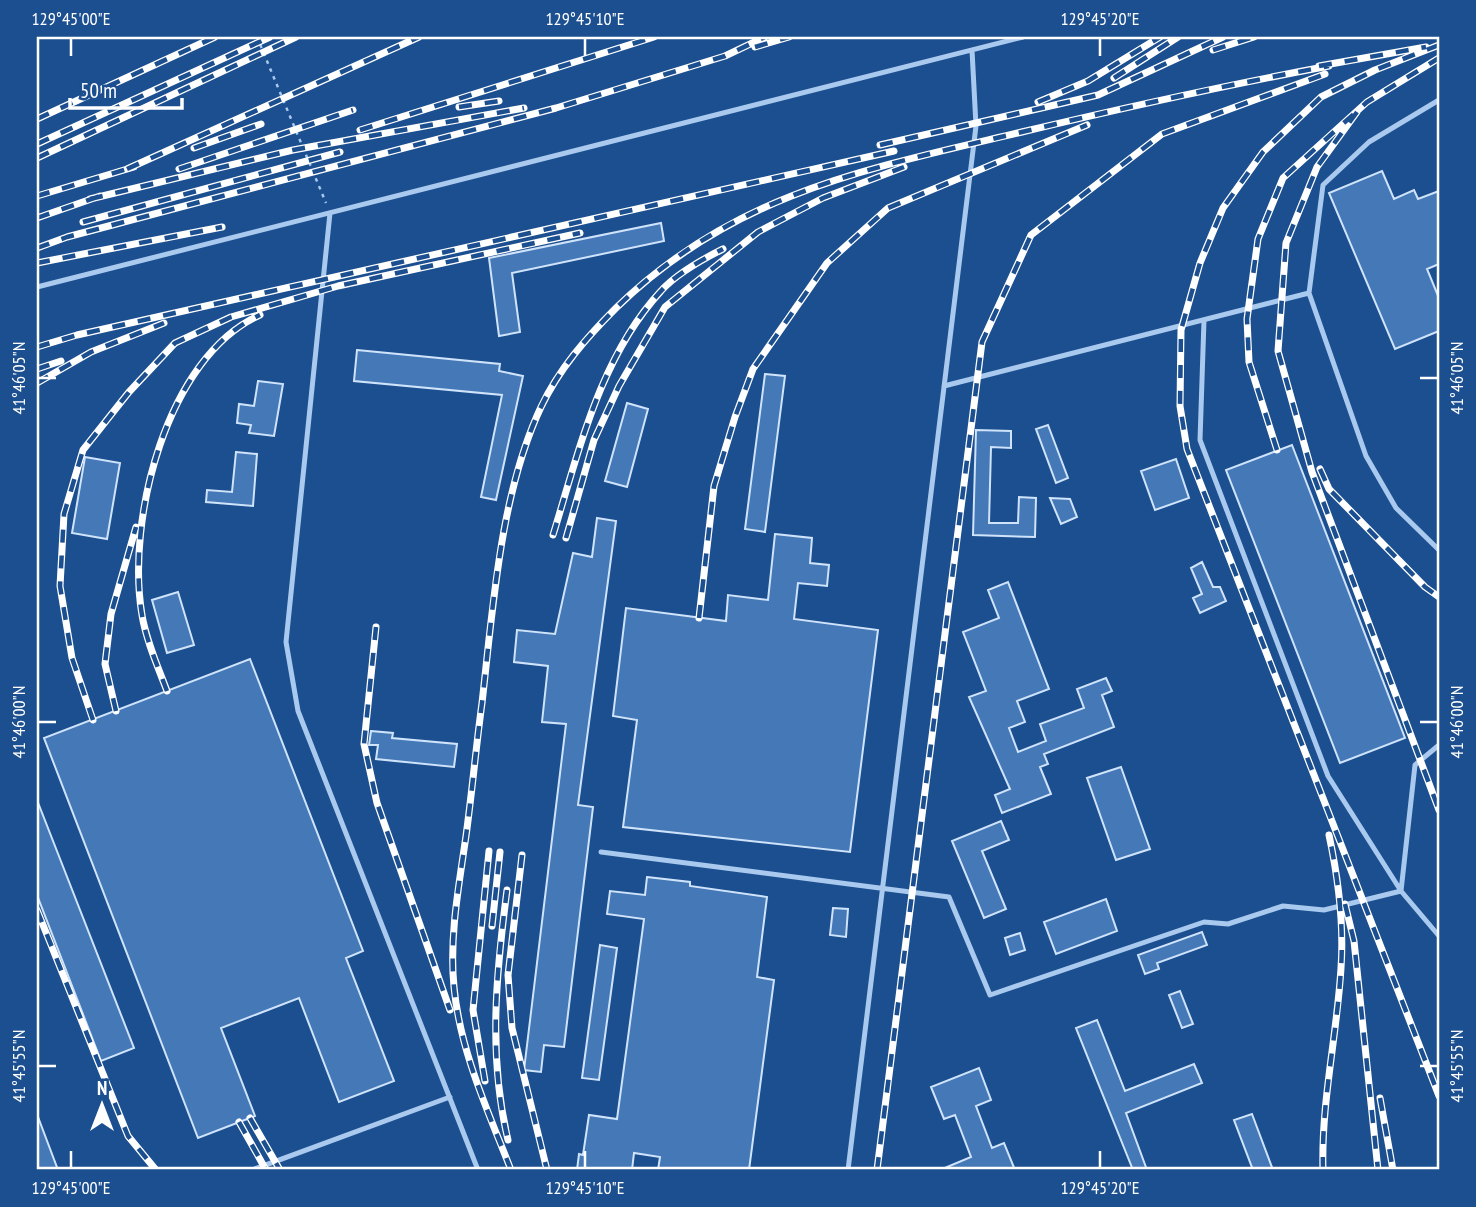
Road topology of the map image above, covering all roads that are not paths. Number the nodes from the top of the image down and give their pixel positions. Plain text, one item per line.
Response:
1 (1023, 37) edge
2 (972, 50) junction
3 (1439, 100) edge
4 (330, 213) junction
5 (37, 288) edge
6 (1309, 293) junction
7 (1204, 320) junction
8 (944, 386) junction
9 (1439, 550) edge
10 (1439, 745) edge
11 (601, 852) dead end
12 (883, 886) junction
13 (1401, 891) junction
14 (1439, 936) edge
15 (450, 1097) junction
16 (252, 1170) edge
17 (478, 1170) edge
18 (848, 1170) edge

1 - 2 lane
2 - 4 lane
2 - 8 lane
3 - 6 lane
4 - 5 lane
4 - 15 lane
6 - 7 lane
6 - 9 lane
7 - 8 lane
7 - 13 lane
8 - 12 lane
10 - 13 lane
11 - 12 lane
12 - 13 lane
12 - 18 lane
13 - 14 lane
15 - 16 lane
15 - 17 lane

